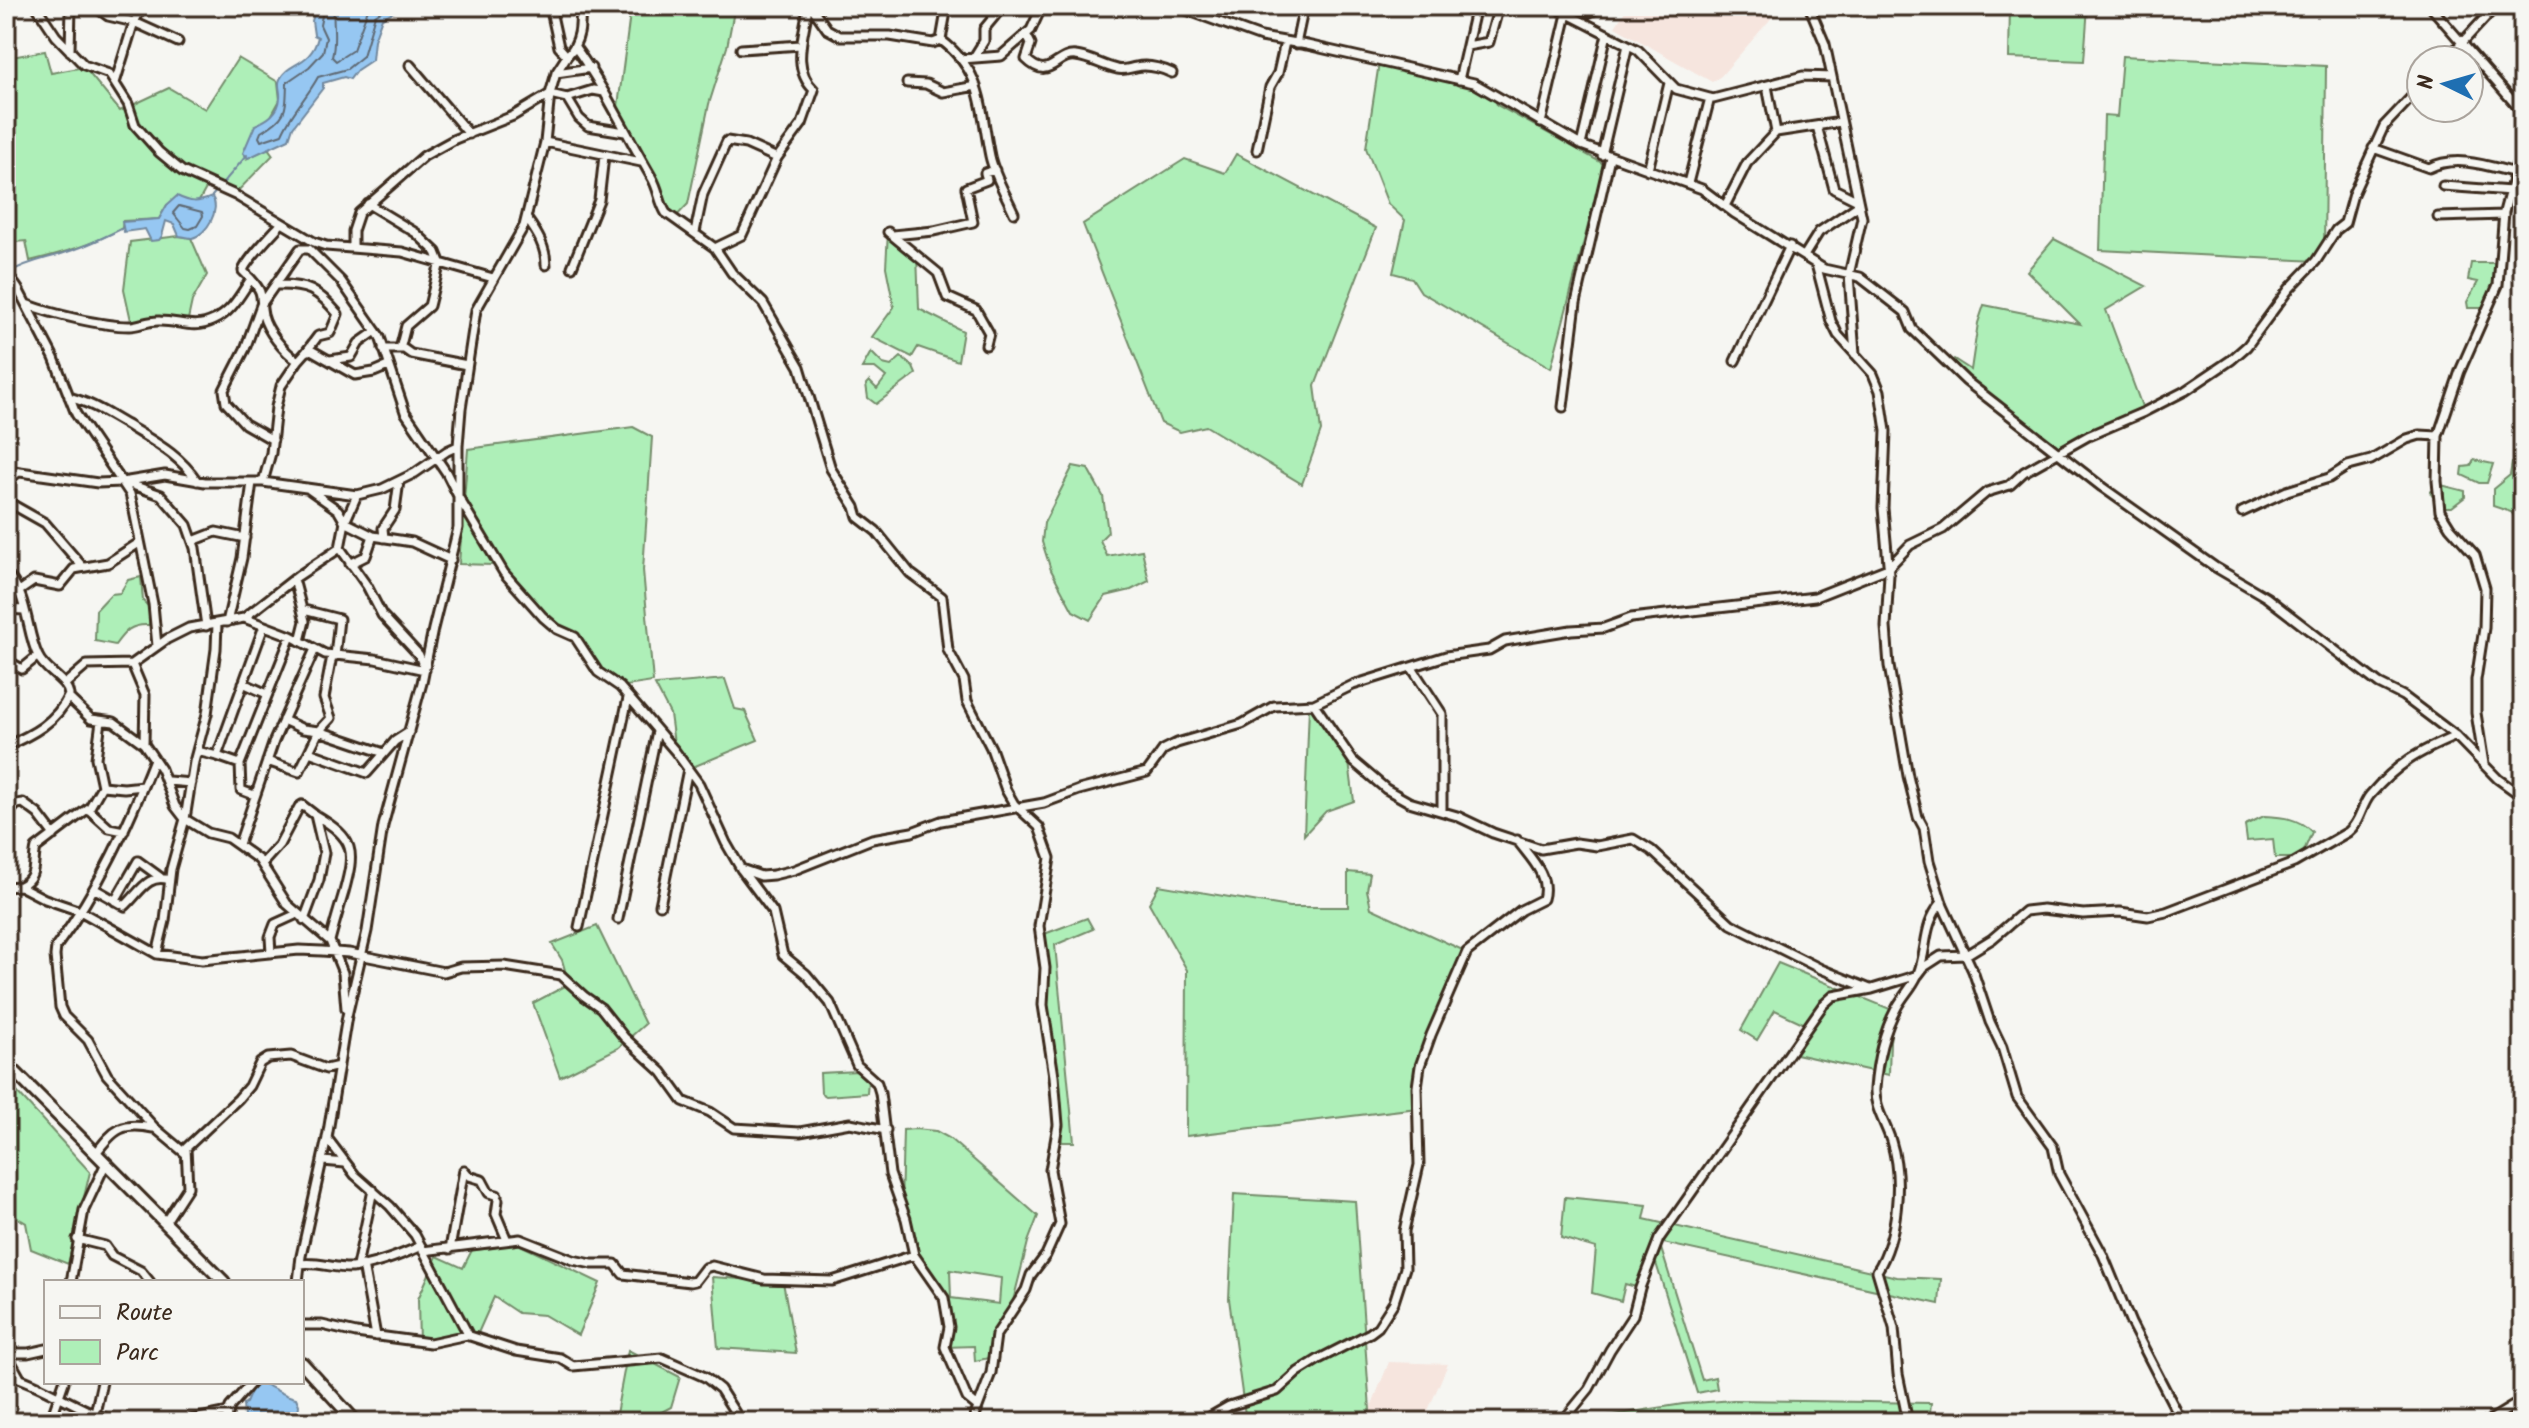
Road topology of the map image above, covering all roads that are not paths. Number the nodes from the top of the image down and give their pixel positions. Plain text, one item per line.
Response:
1 (36, 6) edge
2 (71, 6) edge
3 (94, 6) edge
4 (142, 6) edge
5 (550, 6) edge
6 (580, 6) edge
7 (810, 6) edge
8 (947, 6) edge
9 (1003, 6) edge
10 (1042, 6) edge
11 (1175, 6) edge
12 (1304, 6) edge
13 (1476, 6) edge
14 (1499, 6) edge
15 (1552, 6) edge
16 (1602, 6) edge
17 (1809, 6) edge
18 (2430, 6) edge
19 (2496, 6) edge
20 (1590, 12) dead end
21 (1567, 14) junction
22 (2523, 17) edge
23 (134, 22) junction
24 (1026, 34) junction
25 (1607, 34) junction
26 (941, 40) junction
27 (178, 42) dead end
28 (1285, 42) junction
29 (2461, 43) junction
30 (1296, 44) junction
31 (801, 45) junction
32 (1628, 45) junction
33 (1467, 46) junction
34 (575, 47) junction
35 (741, 49) dead end
36 (70, 51) junction
37 (567, 56) junction
38 (974, 57) junction
39 (962, 59) junction
40 (410, 65) dead end
41 (591, 68) junction
42 (556, 73) junction
43 (1172, 73) dead end
44 (1832, 77) junction
45 (1459, 80) junction
46 (115, 83) junction
47 (907, 83) dead end
48 (1669, 83) junction
49 (976, 86) junction
50 (1767, 86) junction
51 (604, 92) junction
52 (550, 94) junction
53 (567, 98) junction
54 (1710, 98) junction
55 (2405, 104) edge
56 (2523, 113) edge
57 (2523, 121) edge
58 (1841, 122) junction
59 (1541, 123) junction
60 (1817, 126) junction
61 (625, 132) junction
62 (1776, 132) junction
63 (469, 134) junction
64 (545, 142) junction
65 (2523, 142) edge
66 (1581, 145) junction
67 (2373, 148) junction
68 (1257, 150) dead end
69 (604, 156) junction
70 (1606, 156) junction
71 (777, 158) junction
72 (641, 162) junction
73 (995, 170) junction
74 (1648, 170) junction
75 (2516, 173) junction
76 (1688, 183) junction
77 (2443, 186) dead end
78 (2511, 191) junction
79 (1858, 203) junction
80 (368, 204) junction
81 (1725, 206) junction
82 (1014, 213) dead end
83 (2504, 215) junction
84 (2438, 217) dead end
85 (527, 219) junction
86 (281, 224) junction
87 (695, 232) junction
88 (1790, 246) junction
89 (353, 247) junction
90 (715, 248) junction
91 (1804, 256) junction
92 (440, 262) junction
93 (1816, 264) junction
94 (546, 265) dead end
95 (572, 267) dead end
96 (6, 272) edge
97 (1849, 275) junction
98 (493, 278) junction
99 (251, 279) junction
100 (275, 285) junction
101 (353, 301) junction
102 (26, 304) junction
103 (261, 305) junction
104 (338, 314) junction
105 (376, 331) junction
106 (986, 345) dead end
107 (383, 349) junction
108 (400, 349) junction
109 (306, 352) junction
110 (1855, 354) junction
111 (329, 360) junction
112 (298, 361) junction
113 (1735, 361) dead end
114 (467, 365) junction
115 (388, 366) junction
116 (69, 397) junction
117 (1563, 407) dead end
118 (2438, 436) junction
119 (273, 440) junction
120 (458, 446) junction
121 (2057, 452) junction
122 (437, 457) junction
123 (6, 470) edge
124 (17, 473) junction
125 (197, 481) junction
126 (399, 481) junction
127 (6, 482) edge
128 (122, 482) junction
129 (252, 482) junction
130 (263, 482) junction
131 (306, 488) junction
132 (357, 495) junction
133 (459, 498) junction
134 (6, 501) edge
135 (2242, 512) dead end
136 (345, 522) junction
137 (373, 536) junction
138 (245, 538) junction
139 (384, 538) junction
140 (193, 541) junction
141 (139, 543) junction
142 (340, 548) junction
143 (451, 560) junction
144 (350, 564) junction
145 (82, 566) junction
146 (1888, 568) junction
147 (6, 574) edge
148 (294, 579) junction
149 (18, 592) junction
150 (6, 609) edge
151 (24, 610) junction
152 (304, 610) junction
153 (244, 618) junction
154 (227, 622) junction
155 (217, 624) junction
156 (206, 626) junction
157 (264, 626) junction
158 (291, 636) junction
159 (300, 641) junction
160 (157, 646) junction
161 (315, 649) junction
162 (38, 656) junction
163 (333, 656) junction
164 (6, 660) edge
165 (132, 664) junction
166 (1412, 668) junction
167 (425, 670) junction
168 (243, 683) junction
169 (65, 684) junction
170 (267, 694) junction
171 (68, 697) junction
172 (628, 698) junction
173 (1314, 704) junction
174 (283, 720) junction
175 (101, 721) junction
176 (319, 731) junction
177 (657, 731) junction
178 (409, 732) junction
179 (2456, 736) junction
180 (144, 744) junction
181 (6, 746) edge
182 (197, 751) junction
183 (309, 752) junction
184 (384, 753) junction
185 (217, 756) junction
186 (154, 759) junction
187 (267, 761) junction
188 (240, 764) junction
189 (2484, 764) junction
190 (688, 769) junction
191 (168, 781) junction
192 (191, 783) junction
193 (102, 786) junction
194 (143, 786) junction
195 (254, 795) junction
196 (2523, 797) edge
197 (88, 809) junction
198 (1018, 809) junction
199 (1442, 810) junction
200 (6, 815) edge
201 (315, 815) junction
202 (185, 819) junction
203 (124, 831) junction
204 (54, 835) junction
205 (1517, 840) junction
206 (239, 844) junction
207 (262, 864) junction
208 (741, 869) junction
209 (160, 877) junction
210 (169, 880) junction
211 (20, 886) junction
212 (6, 887) edge
213 (95, 889) junction
214 (115, 901) junction
215 (1942, 902) junction
216 (660, 905) dead end
217 (80, 911) junction
218 (297, 914) junction
219 (618, 919) dead end
220 (304, 920) junction
221 (579, 927) dead end
222 (330, 941) junction
223 (335, 952) junction
224 (271, 953) junction
225 (157, 954) junction
226 (1966, 955) junction
227 (362, 956) junction
228 (1918, 975) junction
229 (1872, 989) junction
230 (346, 1024) junction
231 (6, 1063) edge
232 (339, 1066) junction
233 (155, 1128) junction
234 (886, 1130) junction
235 (327, 1138) junction
236 (96, 1153) junction
237 (186, 1154) junction
238 (323, 1161) junction
239 (106, 1163) junction
240 (345, 1163) junction
241 (373, 1190) junction
242 (166, 1221) junction
243 (77, 1239) junction
244 (507, 1240) junction
245 (422, 1249) junction
246 (450, 1249) junction
247 (914, 1255) junction
248 (300, 1264) junction
249 (360, 1265) junction
250 (71, 1280) edge
251 (148, 1280) edge
252 (222, 1280) edge
253 (298, 1280) edge
254 (304, 1325) edge
255 (376, 1336) junction
256 (470, 1337) junction
257 (44, 1349) edge
258 (6, 1353) edge
259 (304, 1365) edge
260 (6, 1374) edge
261 (20, 1378) junction
262 (63, 1384) edge
263 (102, 1384) edge
264 (250, 1384) edge
265 (58, 1395) junction
266 (2523, 1400) edge
267 (978, 1407) junction
268 (228, 1412) junction
269 (94, 1418) edge
270 (50, 1422) edge
271 (118, 1422) edge
272 (179, 1422) edge
273 (226, 1422) edge
274 (356, 1422) edge
275 (747, 1422) edge
276 (973, 1422) edge
277 (1201, 1422) edge
278 (1562, 1422) edge
279 (1908, 1422) edge
280 (2182, 1422) edge
281 (2487, 1422) edge

1 - 36 street
2 - 36 street
3 - 23 street
4 - 23 street
5 - 37 street
6 - 34 street
7 - 26 street
7 - 31 street
8 - 26 street
9 - 38 street
10 - 24 street
11 - 28 street
12 - 30 street
13 - 33 street
14 - 33 street
15 - 21 street
16 - 20 street
17 - 44 street
18 - 29 street
19 - 29 street
21 - 25 street
21 - 59 street
22 - 56 street
23 - 27 street
23 - 46 street
24 - 38 street
24 - 43 street
25 - 32 street
25 - 66 street
26 - 39 street
28 - 30 street
28 - 68 street
29 - 56 street
30 - 45 street
31 - 35 street
31 - 71 street
32 - 48 street
32 - 70 street
33 - 45 street
34 - 37 street
34 - 41 street
36 - 46 street
37 - 42 street
38 - 39 street
39 - 49 street
40 - 63 street
41 - 42 street
41 - 51 street
42 - 52 street
44 - 50 street
44 - 58 street
45 - 59 street
46 - 86 street
47 - 49 street
48 - 54 street
48 - 74 street
49 - 73 street
50 - 54 street
50 - 62 street
51 - 53 street
51 - 61 street
52 - 53 street
52 - 63 street
52 - 64 street
53 - 61 street
54 - 76 street
55 - 67 street
56 - 57 street
58 - 60 street
58 - 79 street
59 - 66 street
60 - 62 street
60 - 79 street
61 - 72 street
62 - 81 street
63 - 80 street
64 - 69 street
64 - 85 street
65 - 75 street
66 - 70 street
67 - 75 street
67 - 121 street
69 - 72 street
69 - 95 street
70 - 74 street
70 - 117 street
71 - 87 street
71 - 90 street
72 - 87 street
73 - 82 street
73 - 106 street
74 - 76 street
75 - 78 street
76 - 81 street
77 - 78 street
78 - 83 street
79 - 91 street
79 - 97 street
80 - 89 street
80 - 92 street
81 - 88 street
83 - 84 street
83 - 118 street
85 - 94 street
85 - 98 street
86 - 89 street
86 - 99 street
87 - 90 street
88 - 91 street
88 - 113 street
89 - 92 street
90 - 198 street
91 - 93 street
92 - 98 street
92 - 108 street
93 - 97 street
93 - 110 street
96 - 102 street
97 - 110 street
97 - 121 street
98 - 114 street
99 - 102 street
99 - 103 street
100 - 101 street
100 - 103 street
100 - 104 street
101 - 104 street
101 - 105 street
102 - 116 street
103 - 112 street
103 - 119 street
104 - 109 street
105 - 107 street
105 - 111 street
107 - 108 street
107 - 115 street
108 - 114 street
109 - 111 street
109 - 112 street
110 - 146 street
111 - 115 street
112 - 119 street
114 - 120 street
115 - 122 street
116 - 125 street
116 - 128 street
118 - 135 street
118 - 189 street
119 - 130 street
120 - 122 street
120 - 133 street
121 - 146 street
121 - 179 street
122 - 126 street
122 - 133 street
123 - 124 street
124 - 127 street
124 - 128 street
125 - 128 street
125 - 129 street
126 - 132 street
126 - 139 street
128 - 140 street
128 - 141 street
129 - 130 street
129 - 138 street
130 - 131 street
131 - 132 street
131 - 136 street
132 - 136 street
133 - 143 street
133 - 172 street
134 - 145 street
136 - 137 street
136 - 142 street
137 - 139 street
137 - 144 street
138 - 140 street
138 - 154 street
139 - 143 street
140 - 156 street
141 - 145 street
141 - 160 street
142 - 144 street
142 - 148 street
143 - 167 street
144 - 167 street
145 - 149 street
146 - 166 street
146 - 215 street
147 - 149 street
148 - 152 street
148 - 153 street
149 - 151 street
150 - 151 street
151 - 162 street
152 - 159 street
152 - 163 street
153 - 154 street
153 - 157 street
154 - 155 street
155 - 156 street
155 - 182 street
156 - 160 street
157 - 158 street
157 - 168 street
158 - 159 street
158 - 170 street
159 - 161 street
160 - 165 street
161 - 163 street
161 - 174 street
162 - 164 street
162 - 169 street
163 - 167 street
163 - 176 street
165 - 169 street
165 - 180 street
166 - 173 street
166 - 199 street
167 - 178 street
168 - 170 street
168 - 185 street
169 - 171 street
170 - 188 street
171 - 175 street
171 - 181 street
172 - 177 street
172 - 221 street
173 - 198 street
173 - 199 street
174 - 176 street
174 - 187 street
175 - 180 street
175 - 193 street
176 - 183 street
176 - 184 street
177 - 190 street
177 - 219 street
178 - 184 street
178 - 227 street
179 - 189 street
179 - 226 street
180 - 186 street
182 - 185 street
182 - 192 street
183 - 184 street
183 - 187 street
185 - 188 street
186 - 191 street
186 - 194 street
187 - 195 street
188 - 195 street
189 - 196 street
190 - 208 street
190 - 216 street
191 - 192 street
191 - 202 street
192 - 202 street
193 - 194 street
193 - 197 street
194 - 203 street
195 - 206 street
197 - 203 street
197 - 204 street
198 - 208 street
198 - 267 street
199 - 205 street
200 - 204 street
201 - 207 street
201 - 220 street
201 - 222 street
202 - 206 street
202 - 210 street
203 - 213 street
204 - 211 street
205 - 229 street
205 - 277 street
206 - 207 street
207 - 218 street
208 - 234 street
209 - 210 street
209 - 214 street
209 - 214 street
210 - 225 street
211 - 212 street
211 - 217 street
213 - 214 street
213 - 217 street
215 - 226 street
215 - 228 street
217 - 225 street
217 - 233 street
218 - 220 street
218 - 224 street
220 - 222 street
222 - 223 street
223 - 224 street
223 - 227 street
223 - 230 street
224 - 225 street
226 - 228 street
226 - 280 street
227 - 230 street
227 - 234 street
228 - 229 street
228 - 279 street
229 - 278 street
230 - 232 street
231 - 236 street
232 - 235 street
232 - 237 street
233 - 236 street
233 - 237 street
234 - 247 street
235 - 238 street
235 - 240 street
236 - 239 street
237 - 242 street
238 - 240 street
238 - 248 street
239 - 242 street
239 - 243 street
240 - 241 street
241 - 245 street
241 - 249 street
242 - 252 street
243 - 250 street
243 - 251 street
244 - 246 street
244 - 246 street
244 - 247 street
245 - 246 street
245 - 249 street
245 - 256 street
247 - 267 street
248 - 249 street
248 - 253 street
249 - 255 street
254 - 255 street
255 - 256 street
256 - 275 street
257 - 258 street
258 - 261 street
259 - 274 street
260 - 261 street
261 - 265 street
262 - 265 street
263 - 269 street
264 - 268 street
265 - 269 street
265 - 270 street
266 - 281 street
267 - 276 street
268 - 272 street
268 - 273 street
269 - 271 street

